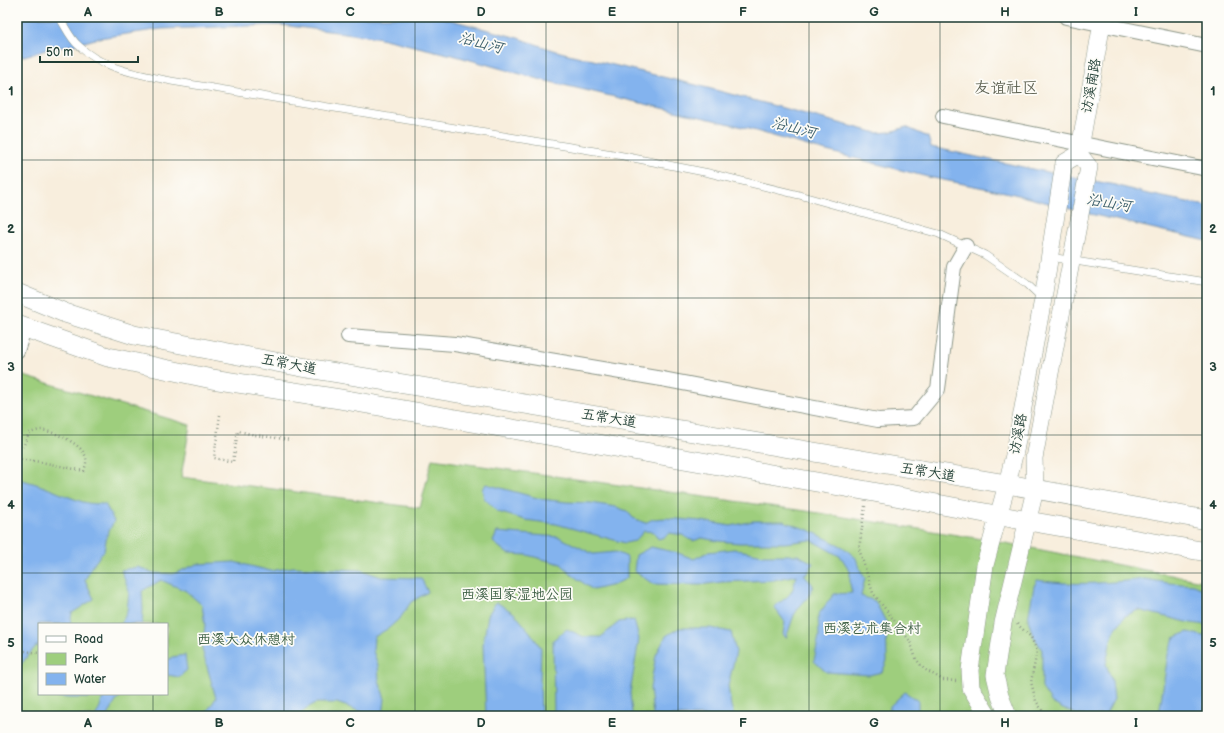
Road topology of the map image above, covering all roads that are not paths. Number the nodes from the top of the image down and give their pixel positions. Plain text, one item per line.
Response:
1 (59, 17) edge
2 (1066, 17) edge
3 (1102, 20) edge
4 (1207, 46) edge
5 (943, 116) dead end
6 (1078, 157) junction
7 (1207, 169) edge
8 (966, 246) junction
9 (1050, 257) junction
10 (1071, 261) junction
11 (1207, 282) edge
12 (17, 293) edge
13 (1043, 299) junction
14 (21, 327) edge
15 (348, 336) dead end
16 (17, 351) edge
17 (1008, 484) junction
18 (1035, 490) junction
19 (999, 516) junction
20 (1207, 520) edge
21 (1028, 521) junction
22 (1207, 552) edge
23 (988, 716) edge
24 (1008, 716) edge

1 - 8 lane
2 - 3 street
3 - 4 street
3 - 6 street, 访溪南路
5 - 6 street
6 - 7 street
6 - 9 street, 访溪路
6 - 10 street
8 - 13 lane
8 - 15 street
9 - 10 lane
9 - 13 street, 访溪路
10 - 11 lane
10 - 18 street
12 - 17 main road, 五常大道
13 - 17 street, 访溪路
14 - 16 street
14 - 19 main road, 五常大道
17 - 18 main road, 五常大道
17 - 19 street, 访溪路
18 - 20 main road, 五常大道
18 - 21 street
19 - 21 main road, 五常大道
19 - 23 street, 访溪路
21 - 22 main road, 五常大道
21 - 24 street

